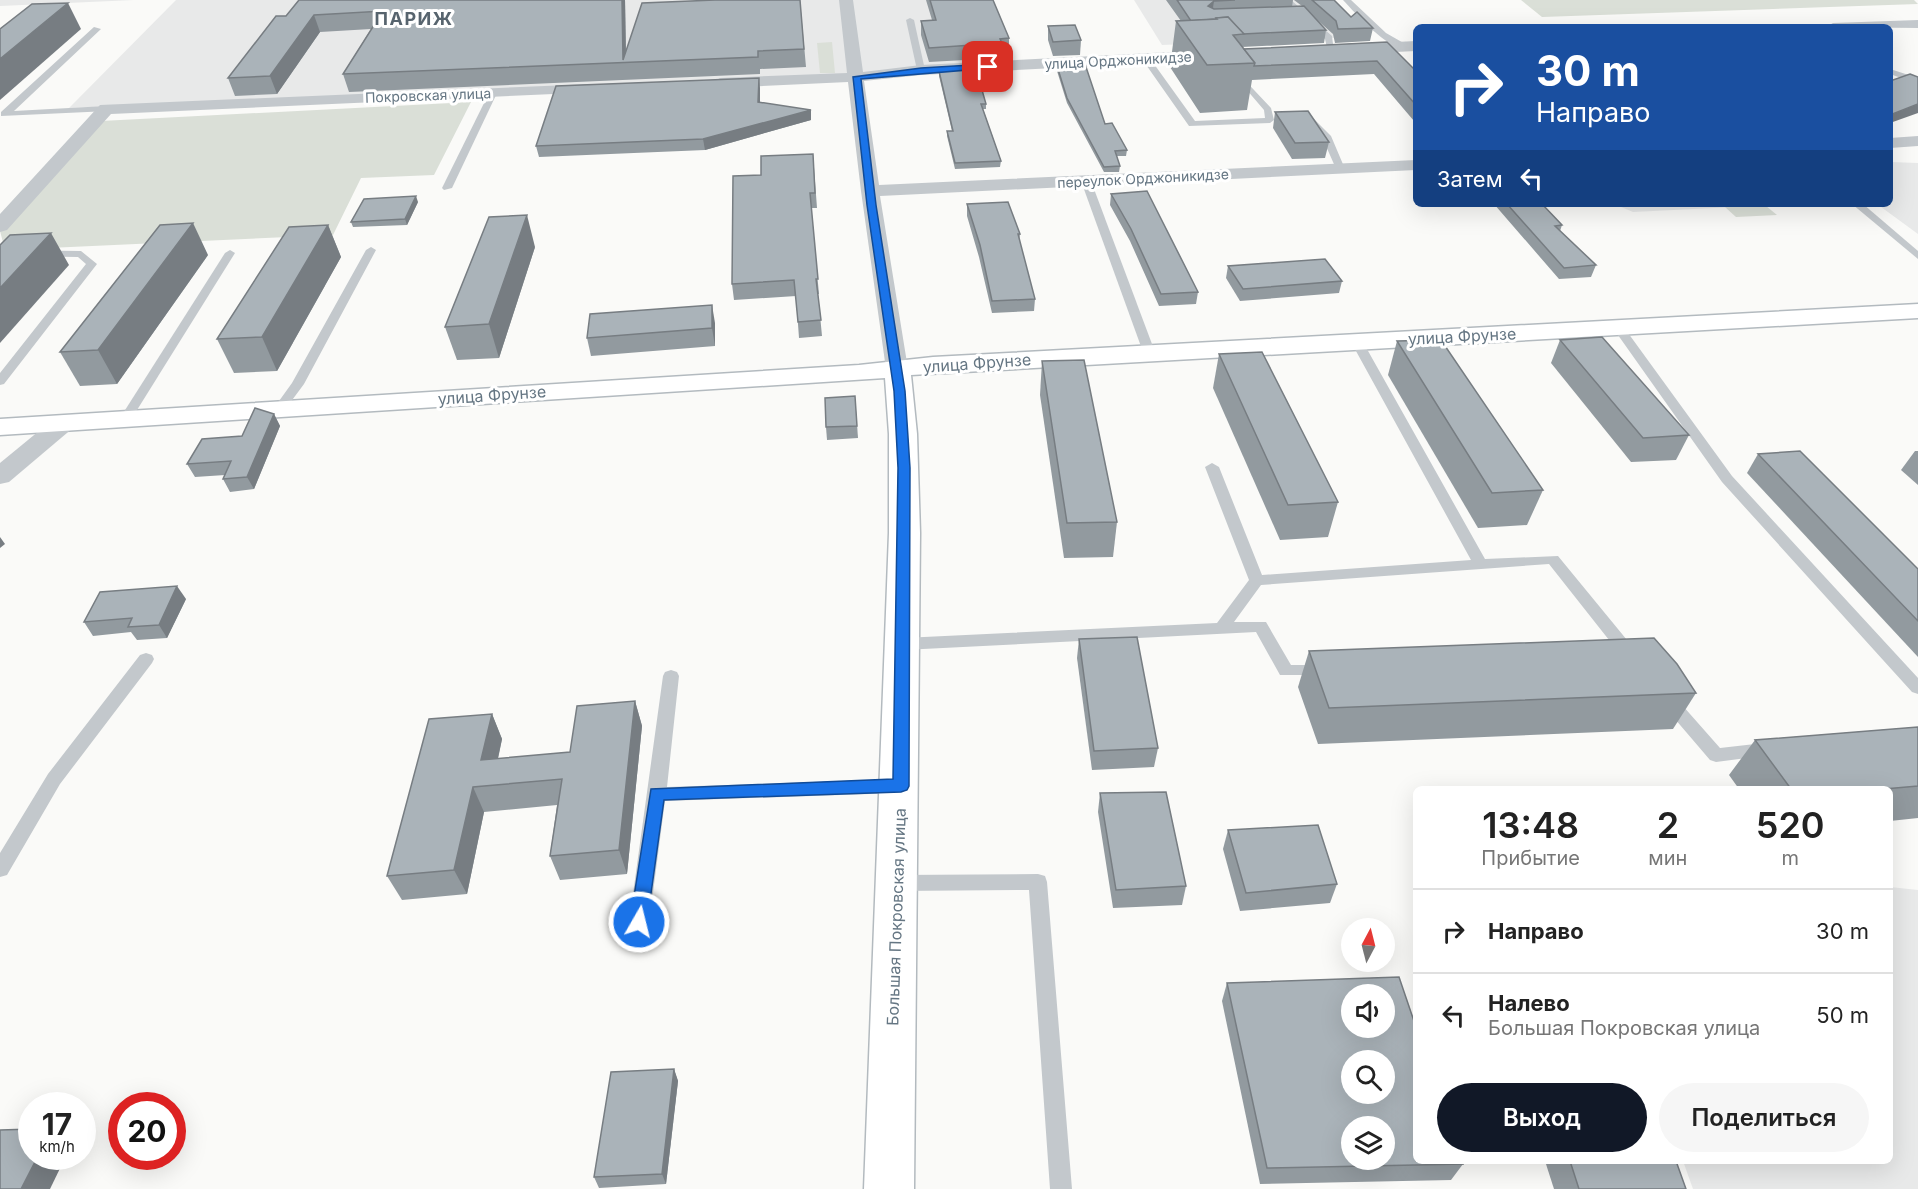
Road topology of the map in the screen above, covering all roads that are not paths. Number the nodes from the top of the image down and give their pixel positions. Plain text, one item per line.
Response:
1 (846, 0) edge
2 (1287, 0) edge
3 (1347, 0) edge
4 (1304, 15) junction
5 (1293, 16) edge
6 (910, 20) dead end
7 (1918, 24) edge
8 (1893, 25) edge
9 (97, 28) dead end
10 (1410, 47) edge
11 (1325, 50) joint
12 (1221, 54) edge
13 (1146, 59) junction
14 (1231, 67) edge
15 (921, 70) junction
16 (1893, 72) edge
17 (856, 77) junction
18 (1918, 81) edge
19 (708, 84) edge
20 (612, 88) edge
21 (493, 93) junction
22 (106, 109) junction
23 (3, 114) edge
24 (1299, 119) edge
25 (1918, 141) edge
26 (1893, 143) edge
27 (1413, 165) edge
28 (1340, 169) junction
29 (1086, 181) junction
30 (447, 188) dead end
31 (870, 191) junction
32 (1861, 207) edge
33 (0, 226) edge
34 (371, 250) dead end
35 (0, 253) edge
36 (230, 253) dead end
37 (1918, 256) edge
38 (1918, 311) edge
39 (1619, 328) junction
40 (1357, 342) junction
41 (1149, 352) junction
42 (897, 369) junction
43 (0, 381) edge
44 (280, 408) junction
45 (126, 418) junction
46 (65, 422) junction
47 (0, 427) edge
48 (1212, 467) dead end
49 (0, 476) edge
50 (1481, 564) junction
51 (1257, 580) junction
52 (1221, 628) junction
53 (903, 644) junction
54 (146, 658) dead end
55 (1608, 659) edge
56 (1333, 669) edge
57 (671, 676) dead end
58 (1655, 684) edge
59 (1918, 688) edge
60 (1775, 749) edge
61 (901, 786) junction
62 (657, 794) junction
63 (0, 869) edge
64 (896, 883) junction
65 (639, 922) dead end
66 (889, 1189) edge
67 (1060, 1189) edge

1 - 17 street, Большая Покровская улица
2 - 4 lane
3 - 10 lane
4 - 5 lane
4 - 11 lane
6 - 15 lane
7 - 8 street
9 - 23 lane
10 - 11 street
12 - 13 street, улица Орджоникидзе
13 - 14 lane
13 - 15 street, улица Орджоникидзе
15 - 17 street, улица Орджоникидзе
16 - 18 lane
17 - 19 street
17 - 31 street, Большая Покровская улица
20 - 21 street, Покровская улица
21 - 22 street, Покровская улица
21 - 30 lane
22 - 23 lane, Покровская улица
22 - 33 street
24 - 28 lane
25 - 26 street
27 - 28 street, переулок Орджоникидзе
28 - 29 street, переулок Орджоникидзе
29 - 31 street, переулок Орджоникидзе
29 - 41 lane
31 - 42 street, Большая Покровская улица
32 - 37 lane
34 - 44 lane
35 - 43 lane
36 - 45 lane
38 - 39 main road, улица Фрунзе
39 - 40 main road, улица Фрунзе
39 - 59 lane
40 - 41 main road, улица Фрунзе
40 - 50 lane
41 - 42 main road, улица Фрунзе
42 - 44 main road, улица Фрунзе
42 - 53 main road, Большая Покровская улица
44 - 45 main road, улица Фрунзе
45 - 46 main road, улица Фрунзе
46 - 47 main road, улица Фрунзе
46 - 49 street
48 - 51 lane
50 - 51 lane
50 - 55 lane
51 - 52 lane
52 - 53 lane
52 - 56 lane
53 - 61 main road, Большая Покровская улица
54 - 63 lane
57 - 62 lane
58 - 60 lane
61 - 62 lane
61 - 64 main road, Большая Покровская улица
62 - 65 lane
64 - 66 main road, Большая Покровская улица
64 - 67 lane

